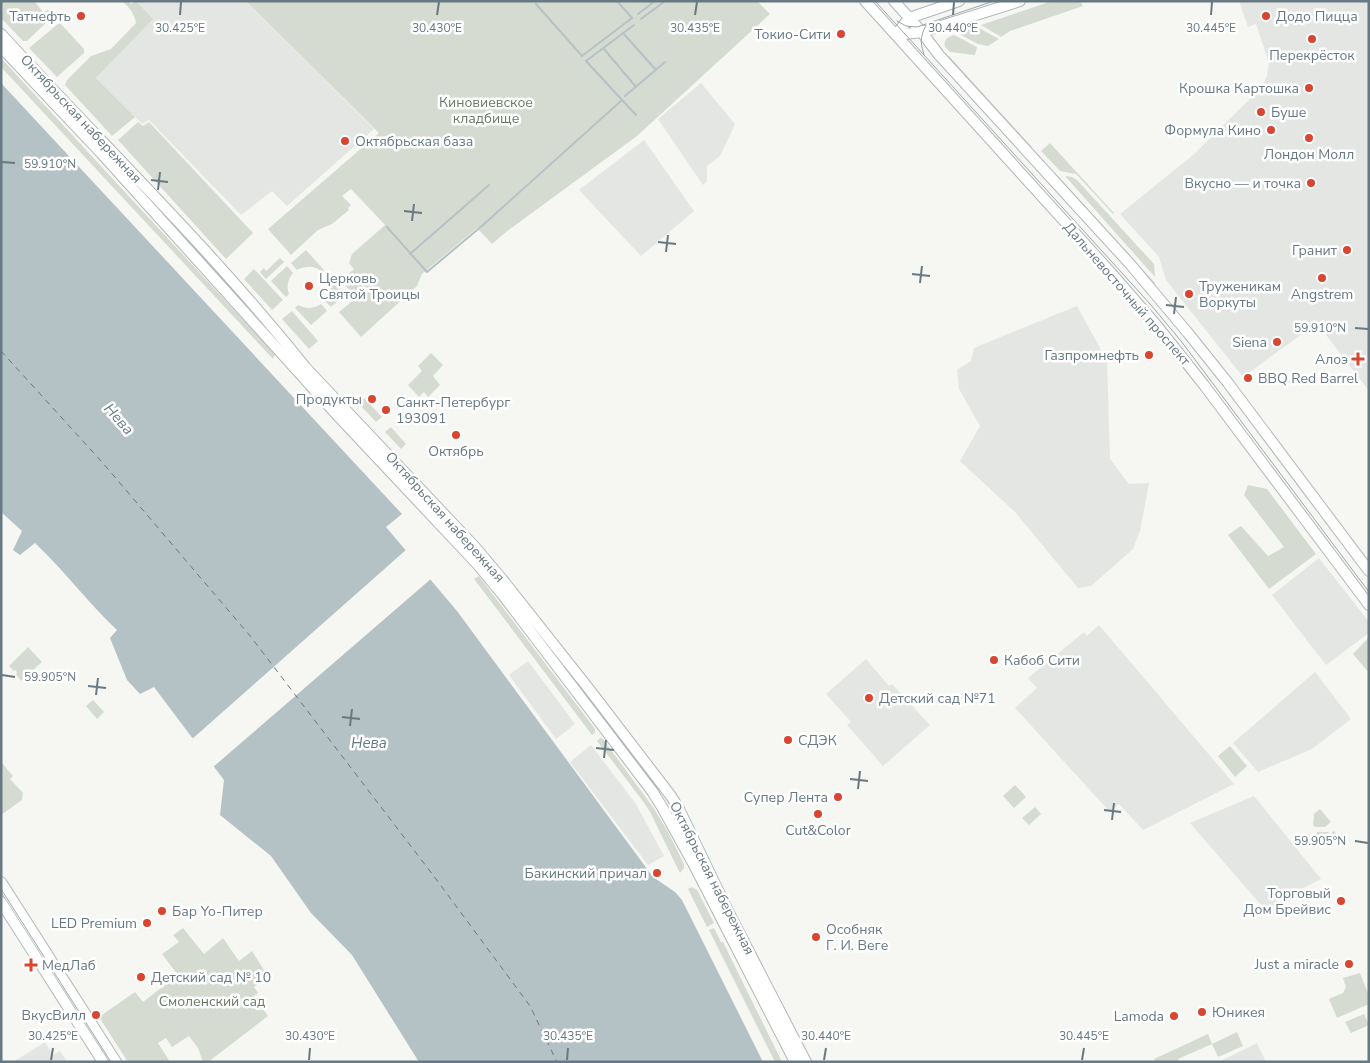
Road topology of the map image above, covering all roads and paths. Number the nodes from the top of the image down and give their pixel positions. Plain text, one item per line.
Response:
1 (865, 1) edge
2 (894, 1) edge
3 (960, 1) edge
4 (1020, 1) edge
5 (909, 18) junction
6 (922, 32) junction
7 (1, 34) edge
8 (896, 35) junction
9 (1, 47) edge
10 (1369, 571) edge
11 (1369, 605) edge
12 (1, 882) edge
13 (1, 902) edge
14 (103, 1062) edge
15 (116, 1062) edge
16 (795, 1062) edge
17 (806, 1062) edge

1 - 8 main road, Дальневосточный проспект
2 - 5 main road, Дальневосточный проспект
3 - 5 main road
4 - 6 main road
5 - 6 main road, Дальневосточный проспект
5 - 8 main road
6 - 8 main road
6 - 10 main road, Дальневосточный проспект
7 - 17 main road, Октябрьская набережная
8 - 11 main road, Дальневосточный проспект
9 - 16 main road, Октябрьская набережная
12 - 15 main road
13 - 14 main road

